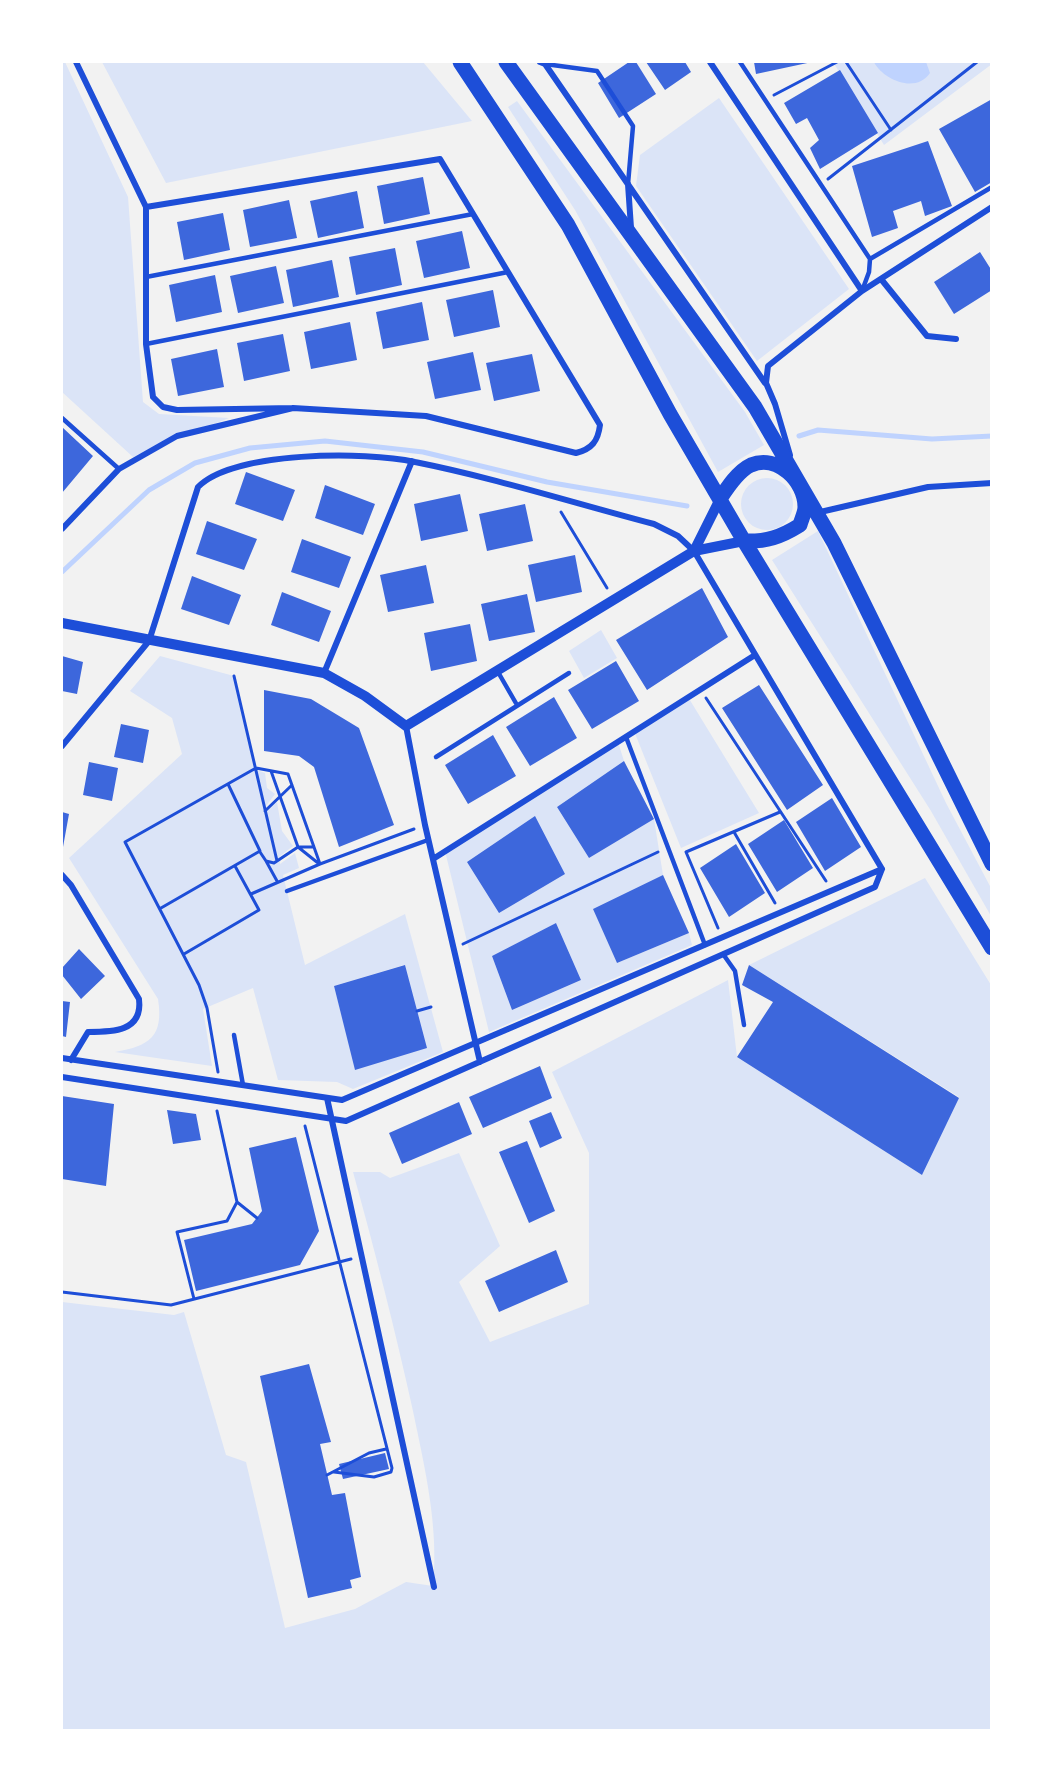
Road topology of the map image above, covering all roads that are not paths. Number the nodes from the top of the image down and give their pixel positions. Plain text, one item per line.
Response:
1 (76, 62) edge
2 (460, 62) edge
3 (506, 62) edge
4 (544, 62) edge
5 (710, 62) edge
6 (740, 62) edge
7 (628, 184) junction
8 (992, 188) edge
9 (146, 207) junction
10 (992, 207) edge
11 (473, 213) junction
12 (632, 238) junction
13 (870, 259) junction
14 (508, 272) junction
15 (146, 277) junction
16 (881, 279) junction
17 (861, 291) junction
18 (956, 339) dead end
19 (146, 344) junction
20 (766, 383) junction
21 (293, 408) junction
22 (62, 418) edge
23 (412, 461) junction
24 (119, 469) junction
25 (992, 483) edge
26 (799, 484) junction
27 (720, 499) junction
28 (816, 513) junction
29 (800, 525) junction
30 (62, 530) edge
31 (744, 541) junction
32 (694, 552) junction
33 (62, 623) edge
34 (148, 641) junction
35 (755, 655) junction
36 (498, 672) junction
37 (324, 673) junction
38 (569, 673) dead end
39 (517, 705) junction
40 (406, 726) junction
41 (626, 736) junction
42 (62, 746) edge
43 (436, 757) dead end
44 (428, 840) junction
45 (433, 859) junction
46 (992, 864) edge
47 (882, 869) junction
48 (62, 875) edge
49 (287, 891) dead end
50 (705, 945) junction
51 (992, 948) edge
52 (723, 954) junction
53 (744, 1025) dead end
54 (234, 1035) dead end
55 (475, 1043) junction
56 (62, 1058) edge
57 (71, 1060) junction
58 (480, 1062) junction
59 (62, 1077) edge
60 (243, 1085) junction
61 (327, 1098) junction
62 (333, 1119) junction
63 (434, 1587) dead end

1 - 9 street
2 - 27 highway
3 - 12 highway
4 - 7 street
4 - 7 lane
5 - 17 street
6 - 13 lane
7 - 12 street
7 - 20 street
8 - 13 lane
9 - 11 street
9 - 15 street
10 - 16 street
11 - 14 street
11 - 15 lane
12 - 26 highway
13 - 17 lane
14 - 19 lane
14 - 21 street
15 - 19 street
16 - 17 street
16 - 18 street
17 - 20 street
19 - 21 street
20 - 26 street
21 - 24 street
22 - 24 lane
23 - 32 street
23 - 34 street
23 - 37 street
24 - 30 street
25 - 28 street
26 - 27 highway
26 - 28 highway
26 - 29 highway
27 - 31 highway
27 - 32 street
28 - 29 highway
28 - 46 highway
29 - 31 highway
31 - 32 street
31 - 51 highway
32 - 35 street
32 - 36 street
33 - 34 street
34 - 37 street
34 - 42 street
35 - 41 street
35 - 47 street
36 - 39 lane
36 - 40 street
37 - 40 street
38 - 39 lane
39 - 43 lane
40 - 44 street
41 - 45 street
41 - 50 lane
44 - 45 street
44 - 49 lane
45 - 55 street
47 - 50 street
47 - 52 street
48 - 57 street
50 - 55 street
52 - 53 lane
52 - 58 street
54 - 60 lane
55 - 58 street
55 - 61 street
56 - 57 street
57 - 60 street
58 - 62 street
59 - 62 street
60 - 61 street
61 - 62 street
62 - 63 street

